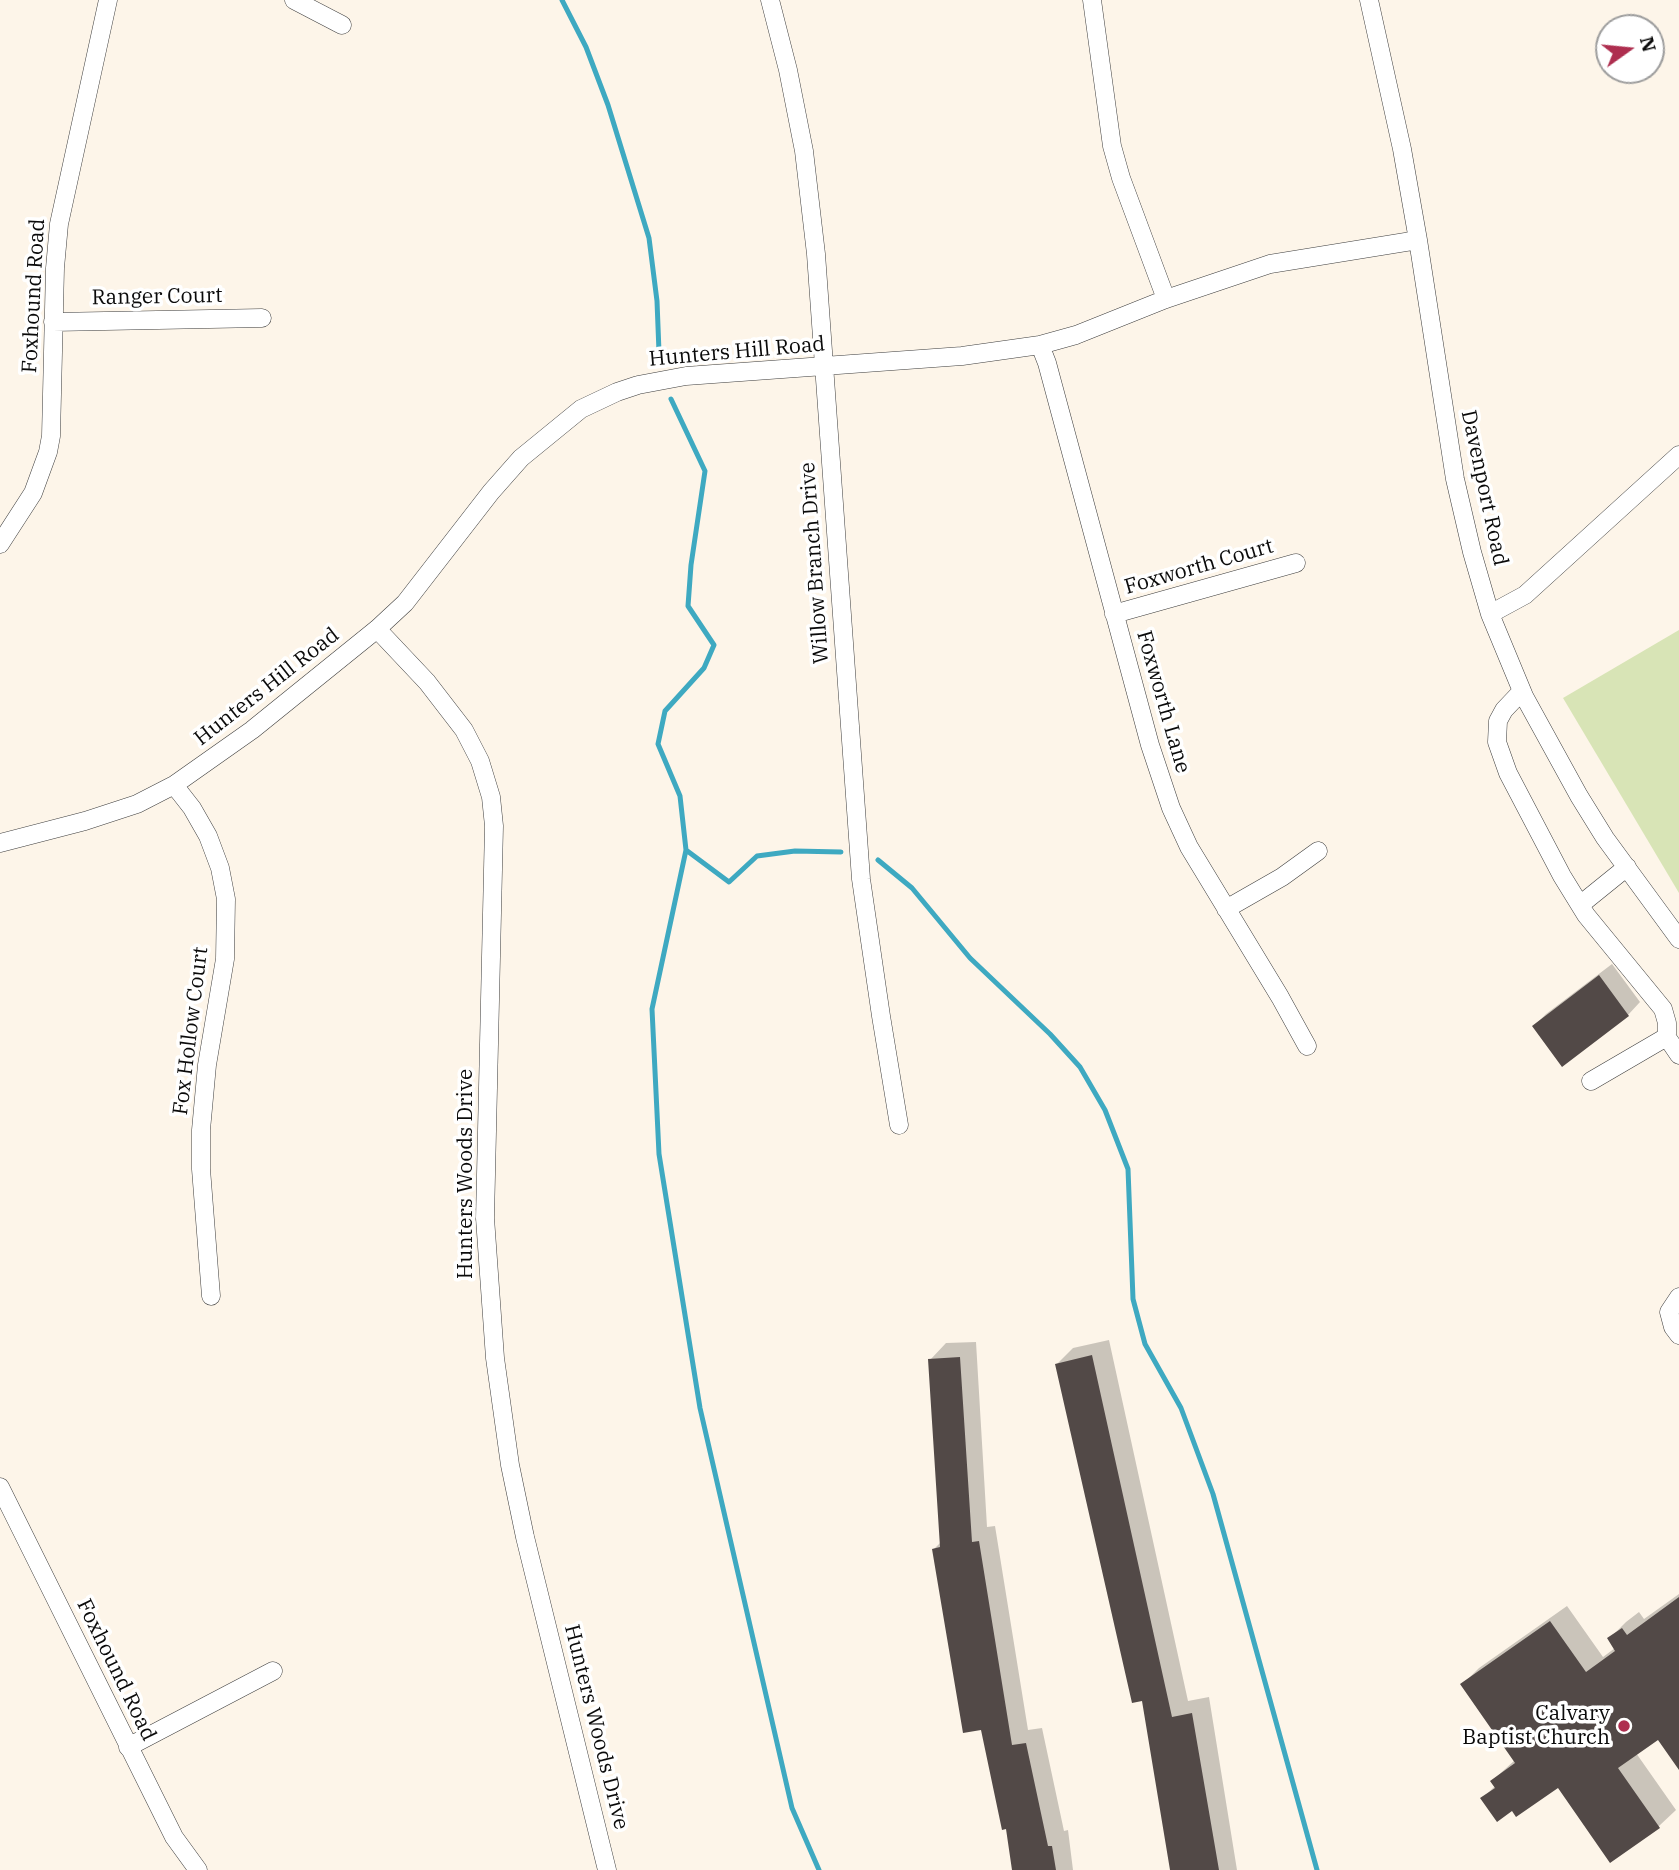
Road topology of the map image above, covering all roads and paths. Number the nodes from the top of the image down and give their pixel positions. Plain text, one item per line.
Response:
1 (108, 0) edge
2 (294, 0) edge
3 (770, 0) edge
4 (1092, 0) edge
5 (1369, 0) edge
6 (342, 25) dead end
7 (1418, 240) junction
8 (1166, 299) junction
9 (262, 318) dead end
10 (53, 322) junction
11 (1040, 345) junction
12 (824, 366) junction
13 (1679, 455) edge
14 (0, 544) edge
15 (1296, 563) dead end
16 (1114, 614) junction
17 (1490, 614) junction
18 (377, 629) junction
19 (1521, 691) junction
20 (174, 785) junction
21 (0, 843) edge
22 (1318, 850) dead end
23 (1627, 867) junction
24 (1580, 905) junction
25 (1226, 909) junction
26 (1678, 937) edge
27 (1665, 1036) junction
28 (1307, 1046) dead end
29 (1679, 1055) edge
30 (1591, 1081) dead end
31 (899, 1125) dead end
32 (211, 1296) dead end
33 (1679, 1297) edge
34 (1679, 1335) edge
35 (0, 1487) edge
36 (273, 1671) dead end
37 (128, 1747) junction
38 (198, 1870) edge
39 (607, 1870) edge

1 - 10 street, Foxhound Road
2 - 6 street
3 - 12 street, Willow Branch Drive
4 - 8 street
5 - 7 street, Davenport Road
7 - 8 street, Hunters Hill Road
7 - 17 street, Davenport Road
8 - 11 street, Hunters Hill Road
9 - 10 street, Ranger Court
10 - 14 street, Foxhound Road
11 - 12 street, Hunters Hill Road
11 - 16 street, Foxworth Lane
12 - 18 street, Hunters Hill Road
12 - 31 street, Willow Branch Drive
13 - 17 street
15 - 16 street, Foxworth Court
16 - 25 street, Foxworth Lane
17 - 19 street, Davenport Road
18 - 20 street, Hunters Hill Road
18 - 39 street, Hunters Woods Drive
19 - 23 street, Davenport Road
19 - 24 street
20 - 21 street, Hunters Hill Road
20 - 32 street, Fox Hollow Court
22 - 25 street
23 - 24 street
23 - 26 street, Davenport Road
24 - 27 street
25 - 28 street, Foxworth Lane
27 - 29 street
27 - 30 street
33 - 34 street
35 - 37 street, Foxhound Road
36 - 37 street
37 - 38 street, Foxhound Road

